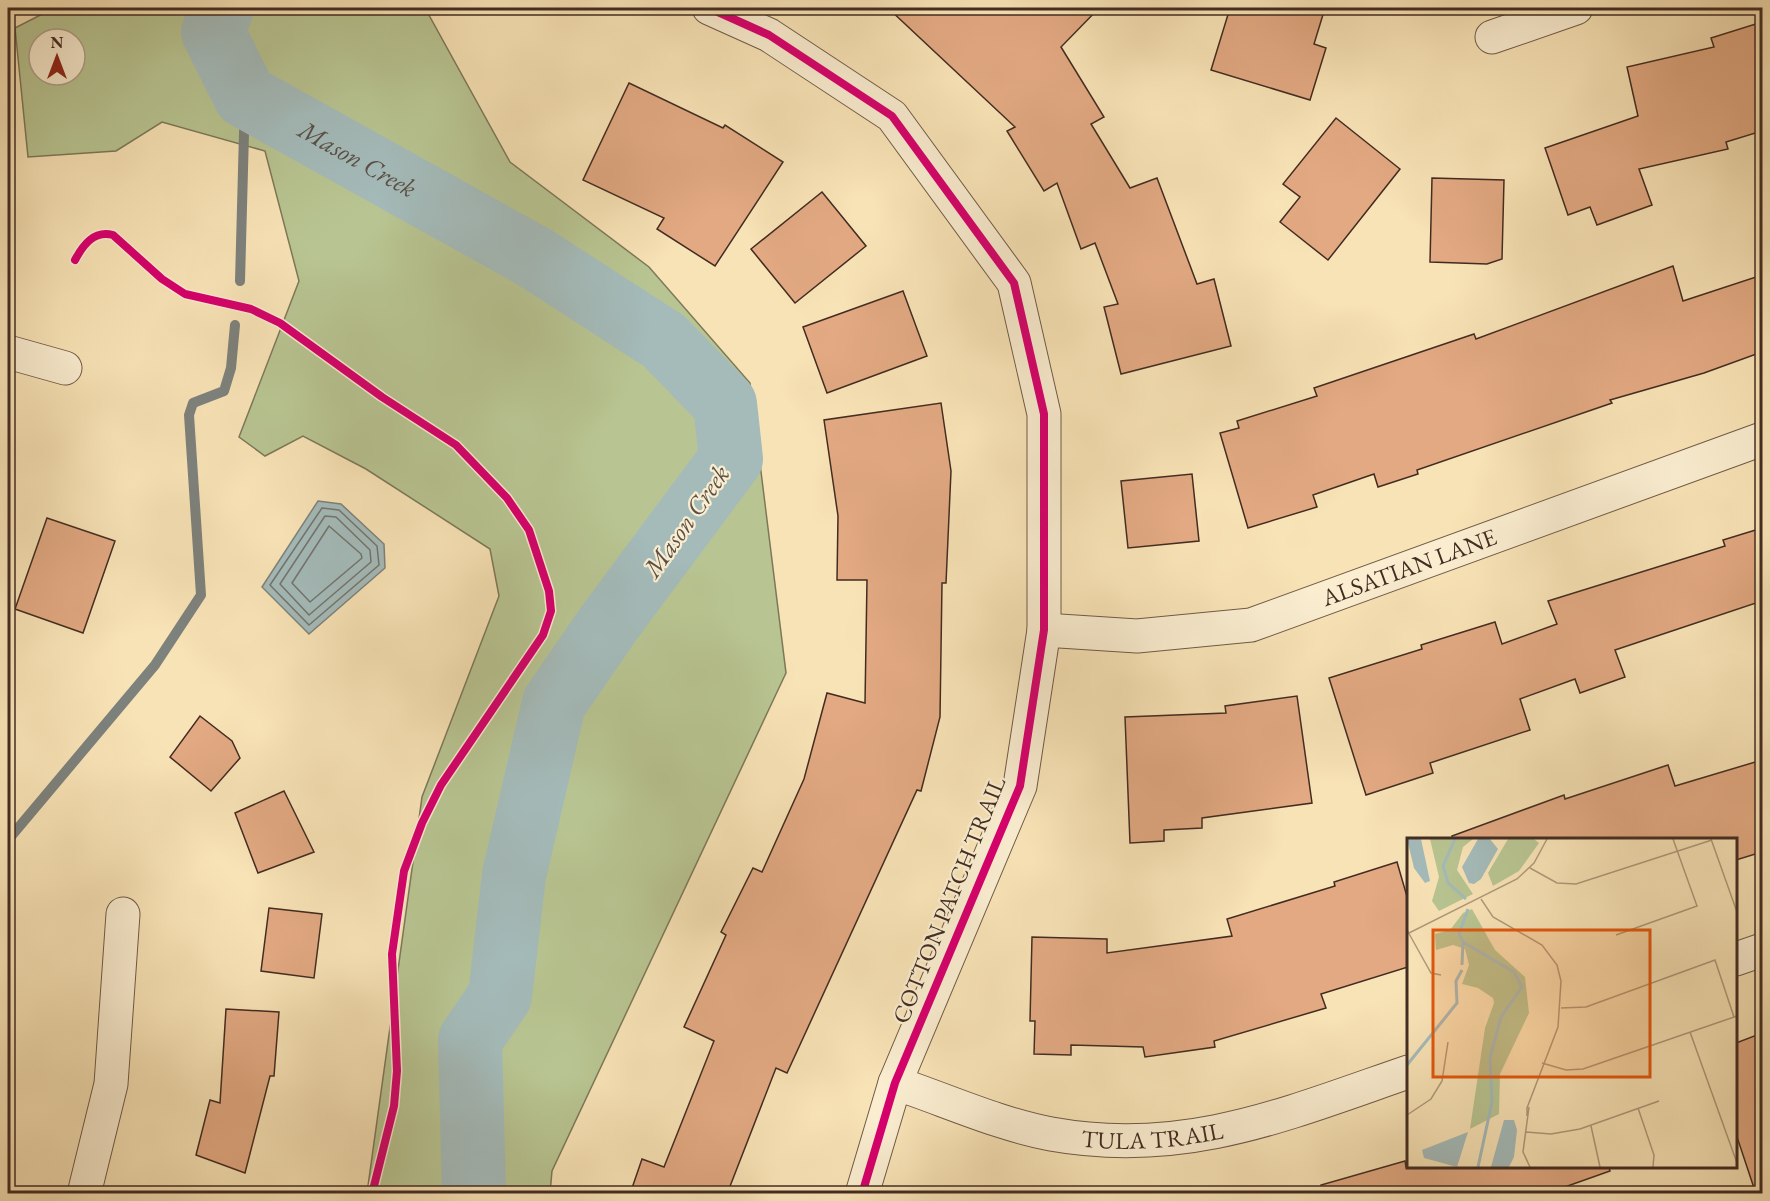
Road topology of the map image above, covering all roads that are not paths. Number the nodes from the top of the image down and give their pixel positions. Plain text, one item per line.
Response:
1 (709, 8) edge
2 (1576, 8) edge
3 (1492, 37) dead end
4 (8, 352) edge
5 (65, 368) dead end
6 (1762, 439) edge
7 (1044, 630) junction
8 (123, 914) dead end
9 (1762, 950) edge
10 (1737, 959) edge
11 (1407, 1072) edge
12 (895, 1083) junction
13 (84, 1194) edge
14 (862, 1194) edge

1 - 7 street, COTTON PATCH TRAIL
2 - 3 street
4 - 5 street
6 - 7 street, ALSATIAN LANE
7 - 12 street, COTTON PATCH TRAIL
8 - 13 street
9 - 10 street
11 - 12 street, TULA TRAIL
12 - 14 street, COTTON PATCH TRAIL

